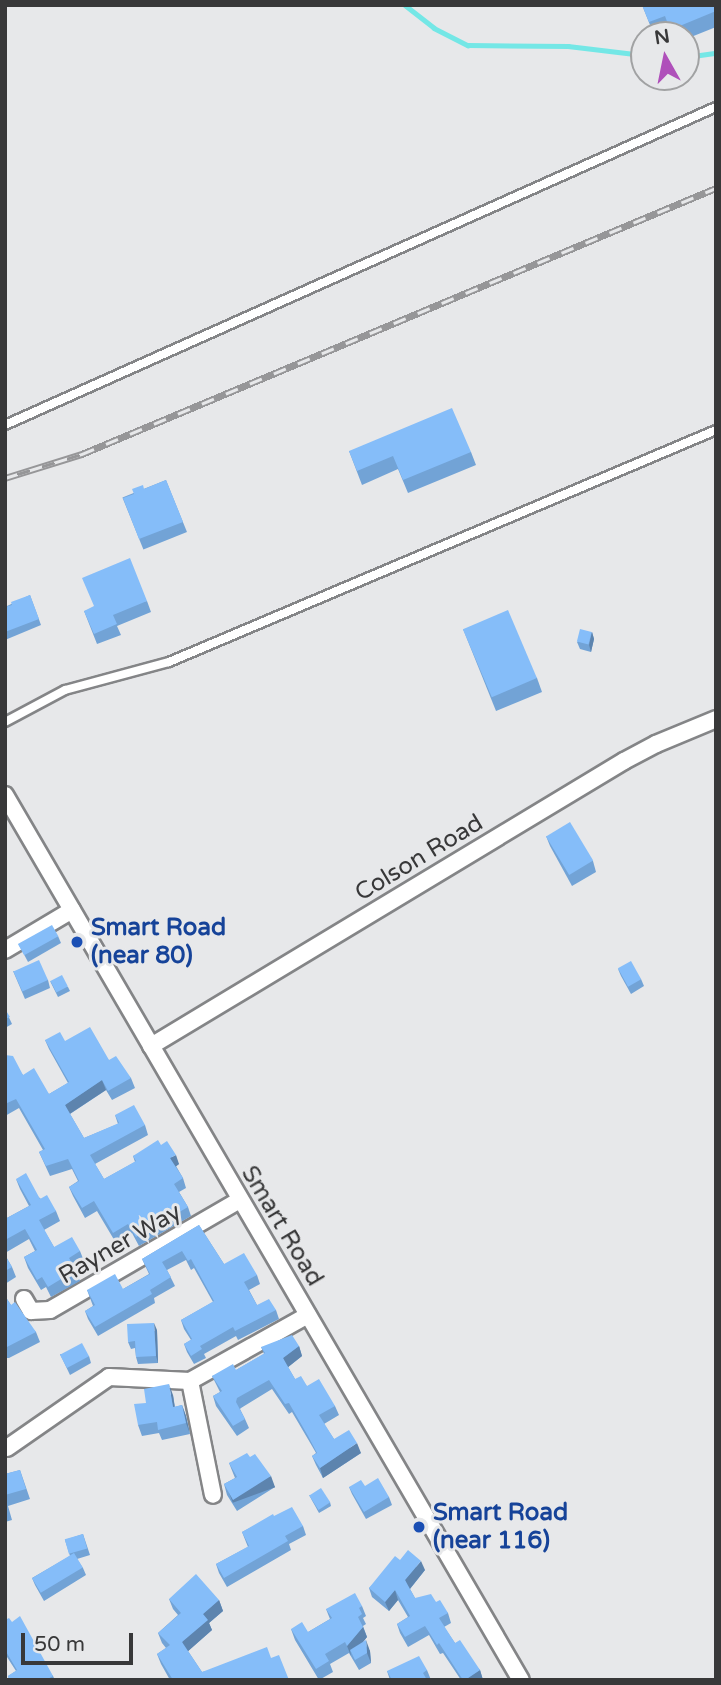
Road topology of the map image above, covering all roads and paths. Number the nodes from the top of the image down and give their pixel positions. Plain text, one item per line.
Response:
1 (716, 107) edge
2 (5, 425) edge
3 (716, 430) edge
4 (716, 719) edge
5 (5, 722) edge
6 (5, 795) edge
7 (72, 910) junction
8 (5, 950) edge
9 (151, 1046) junction
10 (240, 1200) junction
11 (24, 1299) dead end
12 (308, 1315) junction
13 (190, 1381) junction
14 (7, 1448) edge
15 (213, 1495) dead end
16 (521, 1680) edge

1 - 2 lane
3 - 5 lane
4 - 9 street, Colson Road
6 - 7 street, Smart Road
7 - 8 street
7 - 9 street, Smart Road
9 - 10 street, Smart Road
10 - 11 street, Rayner Way
10 - 12 street, Smart Road
12 - 13 street
12 - 16 street, Smart Road
13 - 14 street
13 - 15 street

